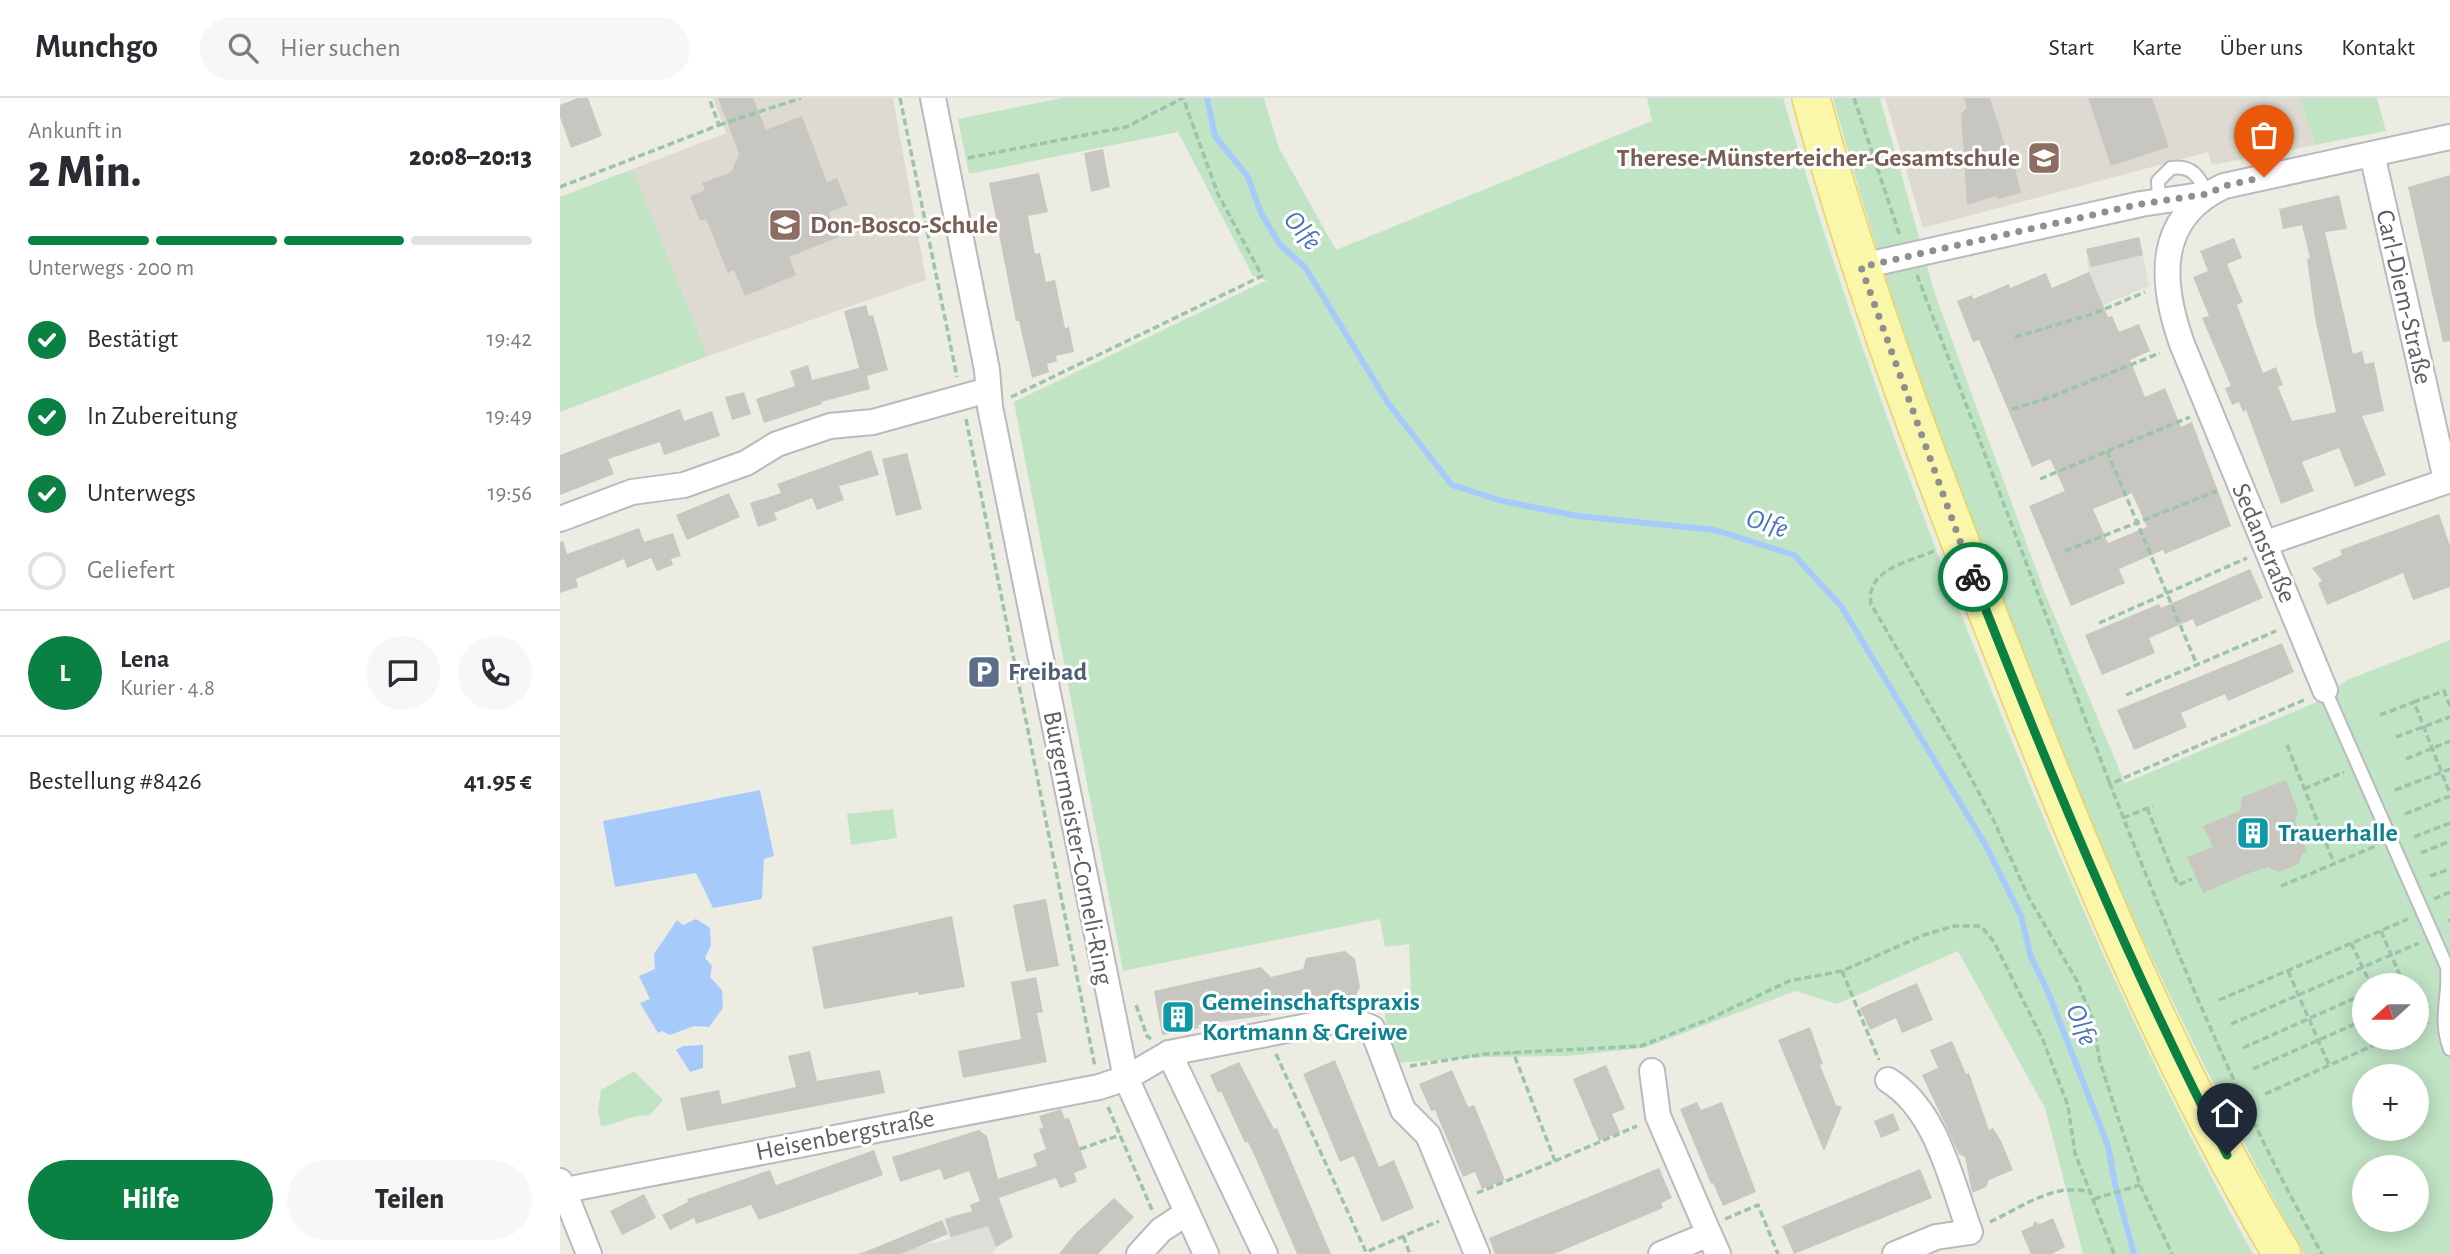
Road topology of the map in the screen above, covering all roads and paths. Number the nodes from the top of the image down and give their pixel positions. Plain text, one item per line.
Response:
1 (709, 98) edge
2 (801, 98) edge
3 (933, 98) edge
4 (1183, 98) edge
5 (1811, 98) edge
6 (1854, 98) edge
7 (719, 125) junction
8 (2450, 137) edge
9 (2372, 155) junction
10 (946, 163) junction
11 (914, 168) dead end
12 (560, 187) edge
13 (2207, 194) junction
14 (1909, 256) junction
15 (1861, 267) junction
16 (2166, 284) junction
17 (2015, 337) dead end
18 (2182, 344) junction
19 (989, 398) junction
20 (2012, 409) dead end
21 (2208, 409) junction
22 (2107, 451) junction
23 (2040, 479) dead end
24 (2448, 480) edge
25 (2239, 482) junction
26 (560, 519) edge
27 (2137, 522) junction
28 (1959, 540) junction
29 (2267, 546) junction
30 (2065, 551) dead end
31 (2166, 593) junction
32 (2298, 622) junction
33 (2099, 623) dead end
34 (2197, 665) junction
35 (2450, 689) edge
36 (2325, 690) junction
37 (2444, 691) junction
38 (2126, 695) dead end
39 (2414, 702) junction
40 (2450, 706) edge
41 (2379, 715) dead end
42 (2450, 717) edge
43 (2424, 727) junction
44 (2396, 737) dead end
45 (2450, 741) edge
46 (2287, 746) dead end
47 (2432, 748) junction
48 (2406, 759) dead end
49 (2357, 766) junction
50 (2450, 769) edge
51 (2442, 772) junction
52 (2110, 784) junction
53 (2304, 789) junction
54 (2395, 790) dead end
55 (2450, 795) edge
56 (2405, 814) dead end
57 (2123, 818) junction
58 (2450, 823) edge
59 (2414, 837) dead end
60 (2392, 840) junction
61 (2450, 841) edge
62 (2421, 853) dead end
63 (2334, 863) junction
64 (2450, 869) edge
65 (2430, 876) dead end
66 (2192, 879) dead end
67 (2281, 886) dead end
68 (2423, 912) junction
69 (2381, 931) junction
70 (2434, 936) junction
71 (2351, 943) junction
72 (2390, 954) junction
73 (2362, 967) junction
74 (1842, 971) junction
75 (2288, 971) junction
76 (2365, 973) edge
77 (2399, 973) edge
78 (2298, 995) junction
79 (2352, 999) edge
80 (2219, 1000) dead end
81 (2309, 1018) junction
82 (2231, 1024) dead end
83 (2352, 1025) edge
84 (1267, 1032) junction
85 (2318, 1041) junction
86 (1117, 1042) junction
87 (2243, 1048) dead end
88 (2450, 1049) edge
89 (2363, 1050) edge
90 (1513, 1052) junction
91 (1170, 1053) junction
92 (2329, 1065) junction
93 (1387, 1068) junction
94 (2253, 1069) dead end
95 (1652, 1071) dead end
96 (1126, 1078) junction
97 (1888, 1080) joint
98 (2265, 1094) dead end
99 (1658, 1116) junction
100 (1119, 1135) dead end
101 (1080, 1149) dead end
102 (1555, 1161) junction
103 (2137, 1186) junction
104 (561, 1187) edge
105 (2091, 1193) junction
106 (2094, 1199) junction
107 (1458, 1207) junction
108 (1187, 1213) junction
109 (1970, 1232) junction
110 (1403, 1236) junction
111 (1711, 1238) edge
112 (1365, 1253) edge
113 (589, 1254) edge
114 (1139, 1254) edge
115 (1206, 1254) edge
116 (1265, 1254) edge
117 (1410, 1254) edge
118 (1477, 1254) edge
119 (1661, 1254) edge
120 (1779, 1254) edge
121 (1895, 1254) edge
122 (2114, 1254) edge
123 (2172, 1254) edge
124 (2282, 1254) edge
125 (2322, 1254) edge

1 - 7 path
2 - 7 path
3 - 10 street, Bürgermeister-Corneli-Ring
4 - 10 path
4 - 19 path
5 - 15 main road
6 - 14 path
7 - 12 path
8 - 9 street, Sedanstraße
9 - 13 street, Sedanstraße
9 - 24 street, Carl-Diem-Straße
10 - 11 path
10 - 19 street, Bürgermeister-Corneli-Ring
13 - 14 street, Sedanstraße
13 - 16 street, Sedanstraße
14 - 15 street, Sedanstraße
14 - 52 path
15 - 28 main road
16 - 17 path
16 - 18 street, Sedanstraße
18 - 20 path
18 - 21 street, Sedanstraße
19 - 26 street
19 - 86 street, Bürgermeister-Corneli-Ring
21 - 22 path
21 - 25 street, Sedanstraße
22 - 23 path
22 - 27 path
24 - 29 street
25 - 27 path
25 - 29 street, Sedanstraße
27 - 30 path
27 - 31 path
28 - 103 path
28 - 124 main road
29 - 31 path
29 - 32 street, Sedanstraße
31 - 33 path
31 - 34 path
32 - 34 path
32 - 36 street, Sedanstraße
34 - 38 path
35 - 37 path
36 - 49 lane, Sedanstraße
36 - 52 path
37 - 39 path
37 - 40 path
39 - 41 path
39 - 43 path
42 - 43 path
43 - 44 path
43 - 47 path
45 - 47 path
46 - 53 path
47 - 48 path
47 - 51 path
49 - 53 path
49 - 60 lane, Sedanstraße
50 - 51 path
51 - 54 path
51 - 55 path
52 - 57 path
53 - 63 path
55 - 56 path
57 - 66 path
57 - 125 path
58 - 59 path
60 - 63 path
60 - 68 lane, Sedanstraße
61 - 62 path
63 - 67 path
64 - 65 path
68 - 69 path
68 - 70 lane, Sedanstraße
69 - 71 path
69 - 72 path
70 - 72 path
70 - 88 lane, Sedanstraße
71 - 73 path
71 - 75 path
72 - 73 path
72 - 77 path
73 - 76 path
73 - 78 path
74 - 90 path
74 - 97 path
74 - 105 path
75 - 78 path
75 - 80 path
78 - 81 path
78 - 82 path
79 - 81 path
81 - 85 path
81 - 87 path
83 - 85 path
84 - 91 street
84 - 93 street
84 - 112 path
85 - 92 path
85 - 94 path
86 - 91 street
86 - 96 street, Bürgermeister-Corneli-Ring
89 - 92 path
90 - 93 path
90 - 102 path
91 - 96 street, Heisenbergstraße
91 - 116 street
92 - 98 path
93 - 107 street
95 - 99 street
96 - 104 street, Heisenbergstraße
96 - 108 street, Bürgermeister-Corneli-Ring
97 - 109 street
99 - 102 path
99 - 111 street
100 - 101 path
102 - 107 path
103 - 106 path
103 - 123 path
104 - 113 street
105 - 106 path
105 - 109 path
106 - 122 path
107 - 110 path
107 - 118 street
108 - 114 street
108 - 115 street, Bürgermeister-Corneli-Ring
109 - 121 street
110 - 112 path
110 - 117 path
111 - 119 street
111 - 120 path

